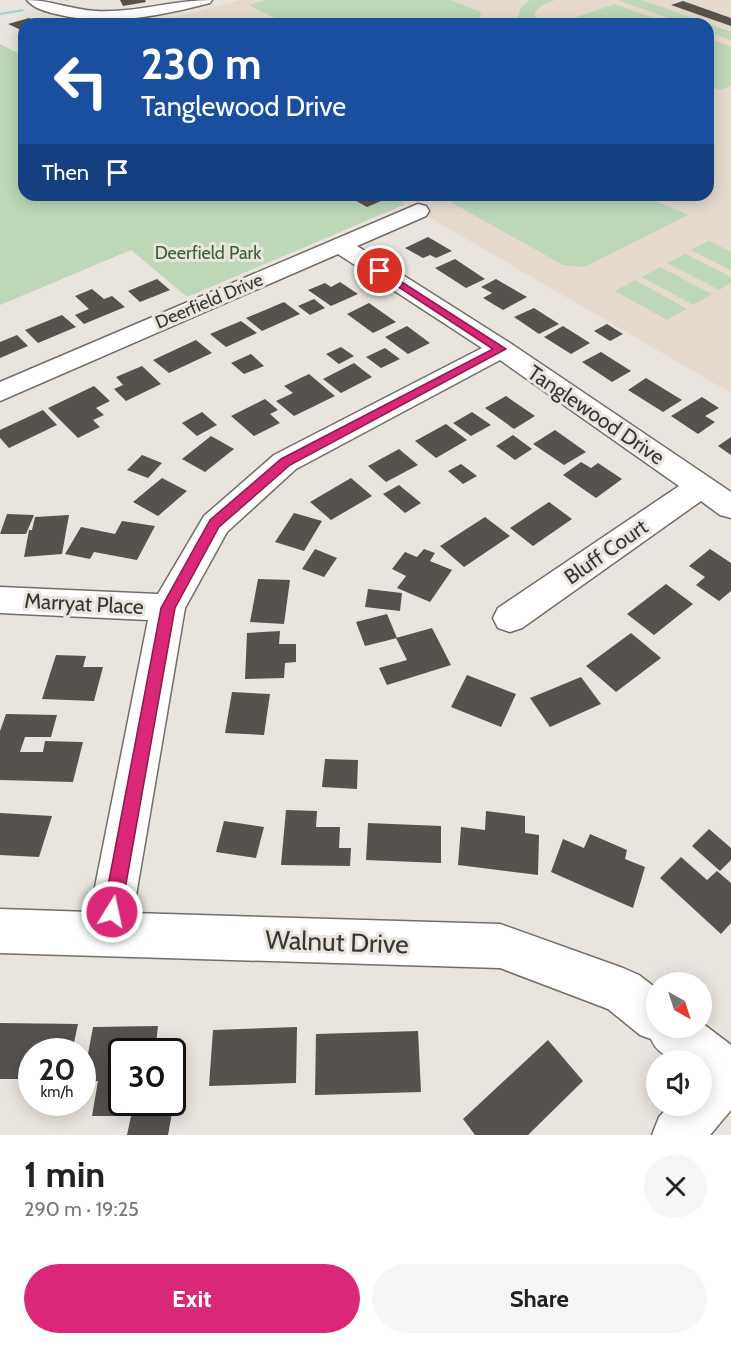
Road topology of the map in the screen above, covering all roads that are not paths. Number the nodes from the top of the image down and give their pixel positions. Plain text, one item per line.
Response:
1 (35, 0) edge
2 (204, 0) edge
3 (417, 211) dead end
4 (340, 245) junction
5 (501, 349) junction
6 (0, 392) edge
7 (701, 486) junction
8 (731, 507) edge
9 (0, 600) edge
10 (168, 608) junction
11 (510, 618) dead end
12 (0, 931) edge
13 (107, 935) junction
14 (646, 1009) edge
15 (683, 1038) edge
16 (730, 1074) edge
17 (677, 1135) edge

1 - 2 street
3 - 4 street, Deerfield Drive
4 - 5 street, Tanglewood Drive
4 - 6 street, Deerfield Drive
5 - 7 street, Tanglewood Drive
5 - 10 street
7 - 8 street, Tanglewood Drive
7 - 11 street, Bluff Court
9 - 10 street, Marryat Place
10 - 13 street
12 - 13 street, Walnut Drive
13 - 14 street, Walnut Drive
15 - 16 street
16 - 17 street

